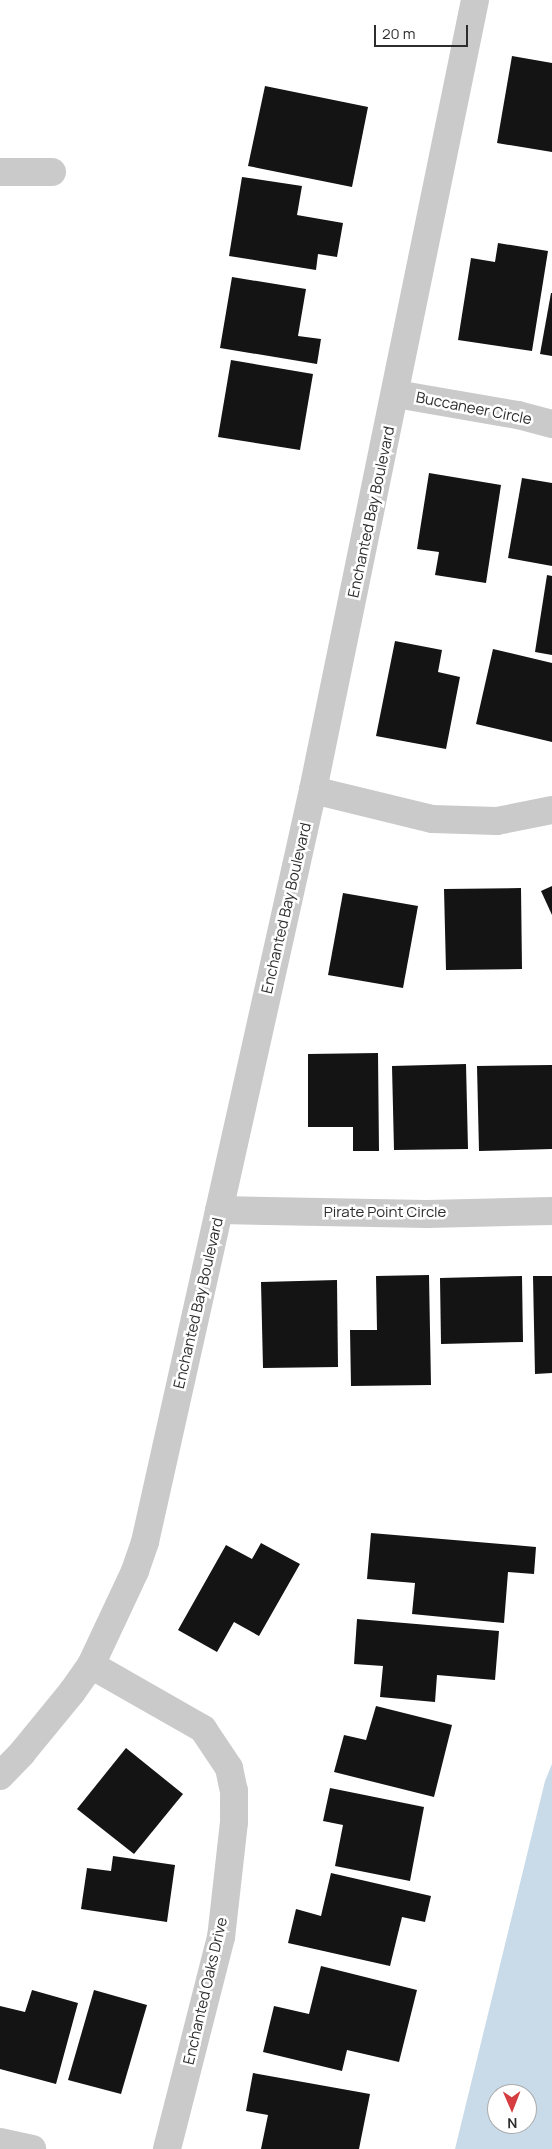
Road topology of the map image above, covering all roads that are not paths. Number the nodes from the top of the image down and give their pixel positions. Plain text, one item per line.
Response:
1 (475, 0) edge
2 (0, 172) edge
3 (52, 172) dead end
4 (396, 394) junction
5 (552, 424) edge
6 (313, 790) junction
7 (552, 810) edge
8 (219, 1210) junction
9 (552, 1211) edge
10 (91, 1665) junction
11 (0, 1776) edge
12 (0, 2142) edge
13 (32, 2149) edge
14 (168, 2149) edge

1 - 4 street, Enchanted Bay Boulevard
2 - 3 street
4 - 5 street, Buccaneer Circle
4 - 6 street, Enchanted Bay Boulevard
6 - 7 street
6 - 8 street, Enchanted Bay Boulevard
8 - 9 street, Pirate Point Circle
8 - 10 street, Enchanted Bay Boulevard
10 - 11 street, Enchanted Bay Boulevard
10 - 14 street, Enchanted Oaks Drive
12 - 13 street

